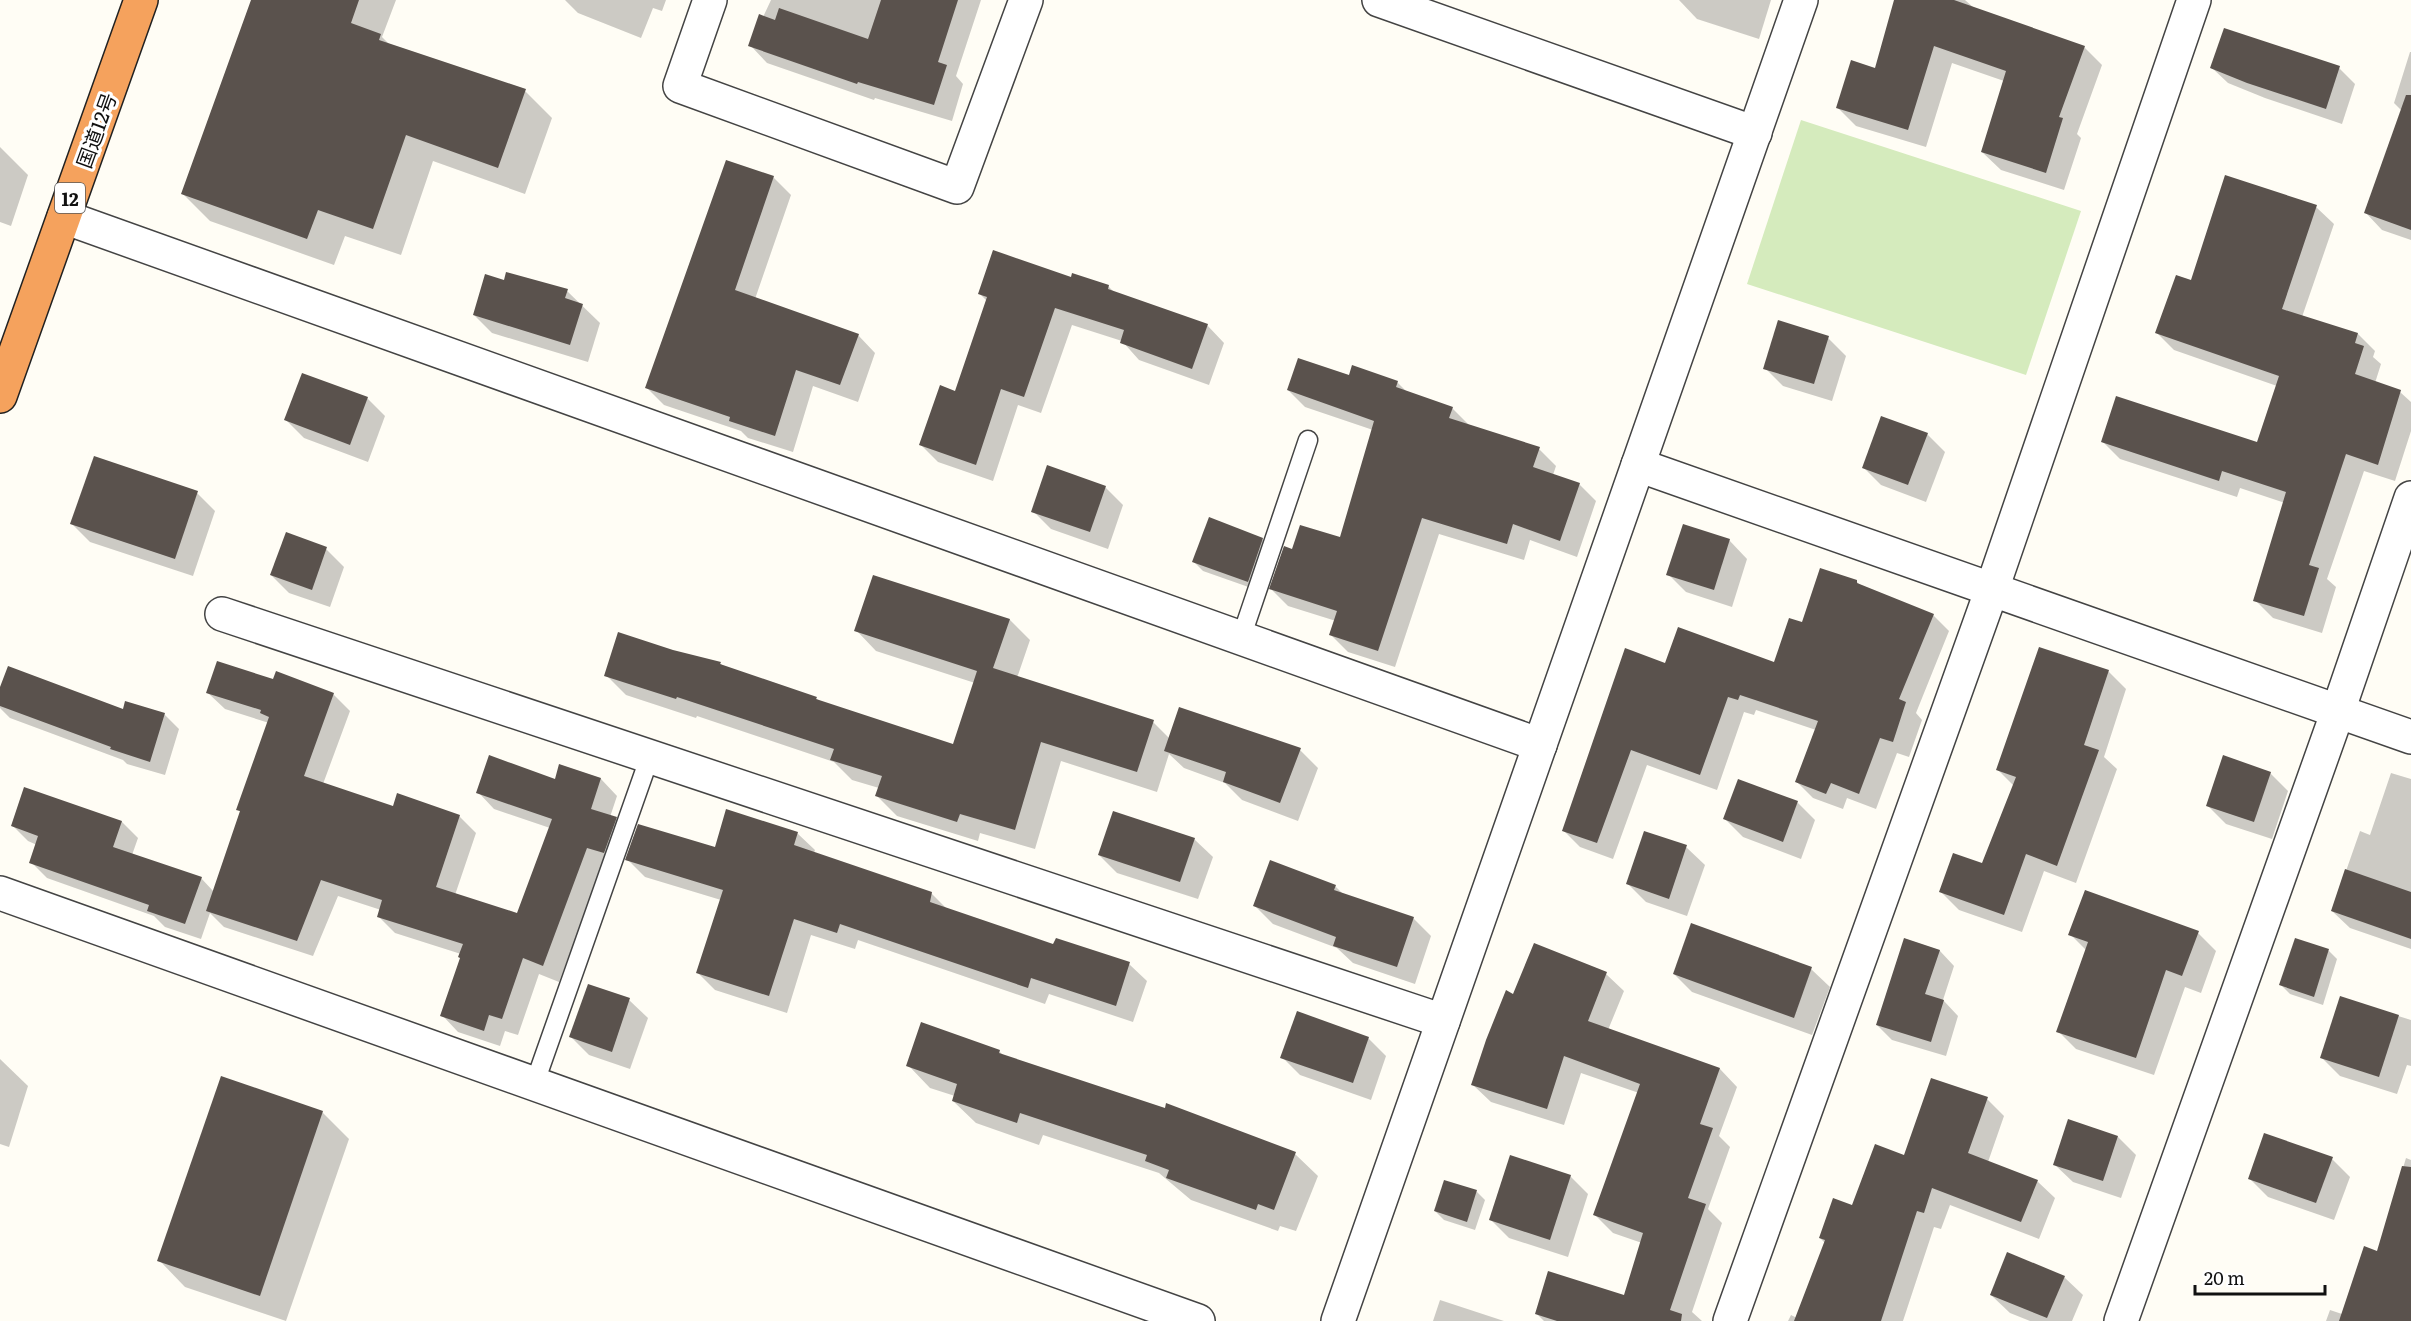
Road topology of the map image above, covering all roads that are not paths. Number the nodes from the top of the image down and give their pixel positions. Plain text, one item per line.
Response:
1 (141, 0) edge
2 (710, 0) edge
3 (1026, 0) edge
4 (1379, 0) edge
5 (1802, 0) edge
6 (2194, 0) edge
7 (1755, 133) junction
8 (64, 217) junction
9 (0, 396) edge
10 (1308, 440) dead end
11 (1638, 465) junction
12 (2411, 498) edge
13 (1992, 589) junction
14 (222, 614) dead end
15 (1241, 638) junction
16 (2338, 711) junction
17 (2411, 736) edge
18 (1540, 745) junction
19 (650, 756) junction
20 (0, 893) edge
21 (1443, 1021) junction
22 (534, 1085) junction
23 (1145, 1313) edge
24 (1198, 1321) edge
25 (1338, 1321) edge
26 (1730, 1321) edge
27 (2121, 1321) edge

1 - 8 highway, 国道12号 / 12
2 - 3 street
4 - 7 street
5 - 7 street
6 - 13 street
7 - 11 street
8 - 9 highway, 国道12号 / 12
8 - 15 street
10 - 15 lane
11 - 13 street
11 - 18 street
12 - 16 street
13 - 16 street
13 - 26 street
14 - 19 street
15 - 18 street
16 - 17 street
16 - 27 street
18 - 21 street
19 - 21 street
19 - 22 lane
20 - 22 street
21 - 25 street
22 - 23 street
23 - 24 street

